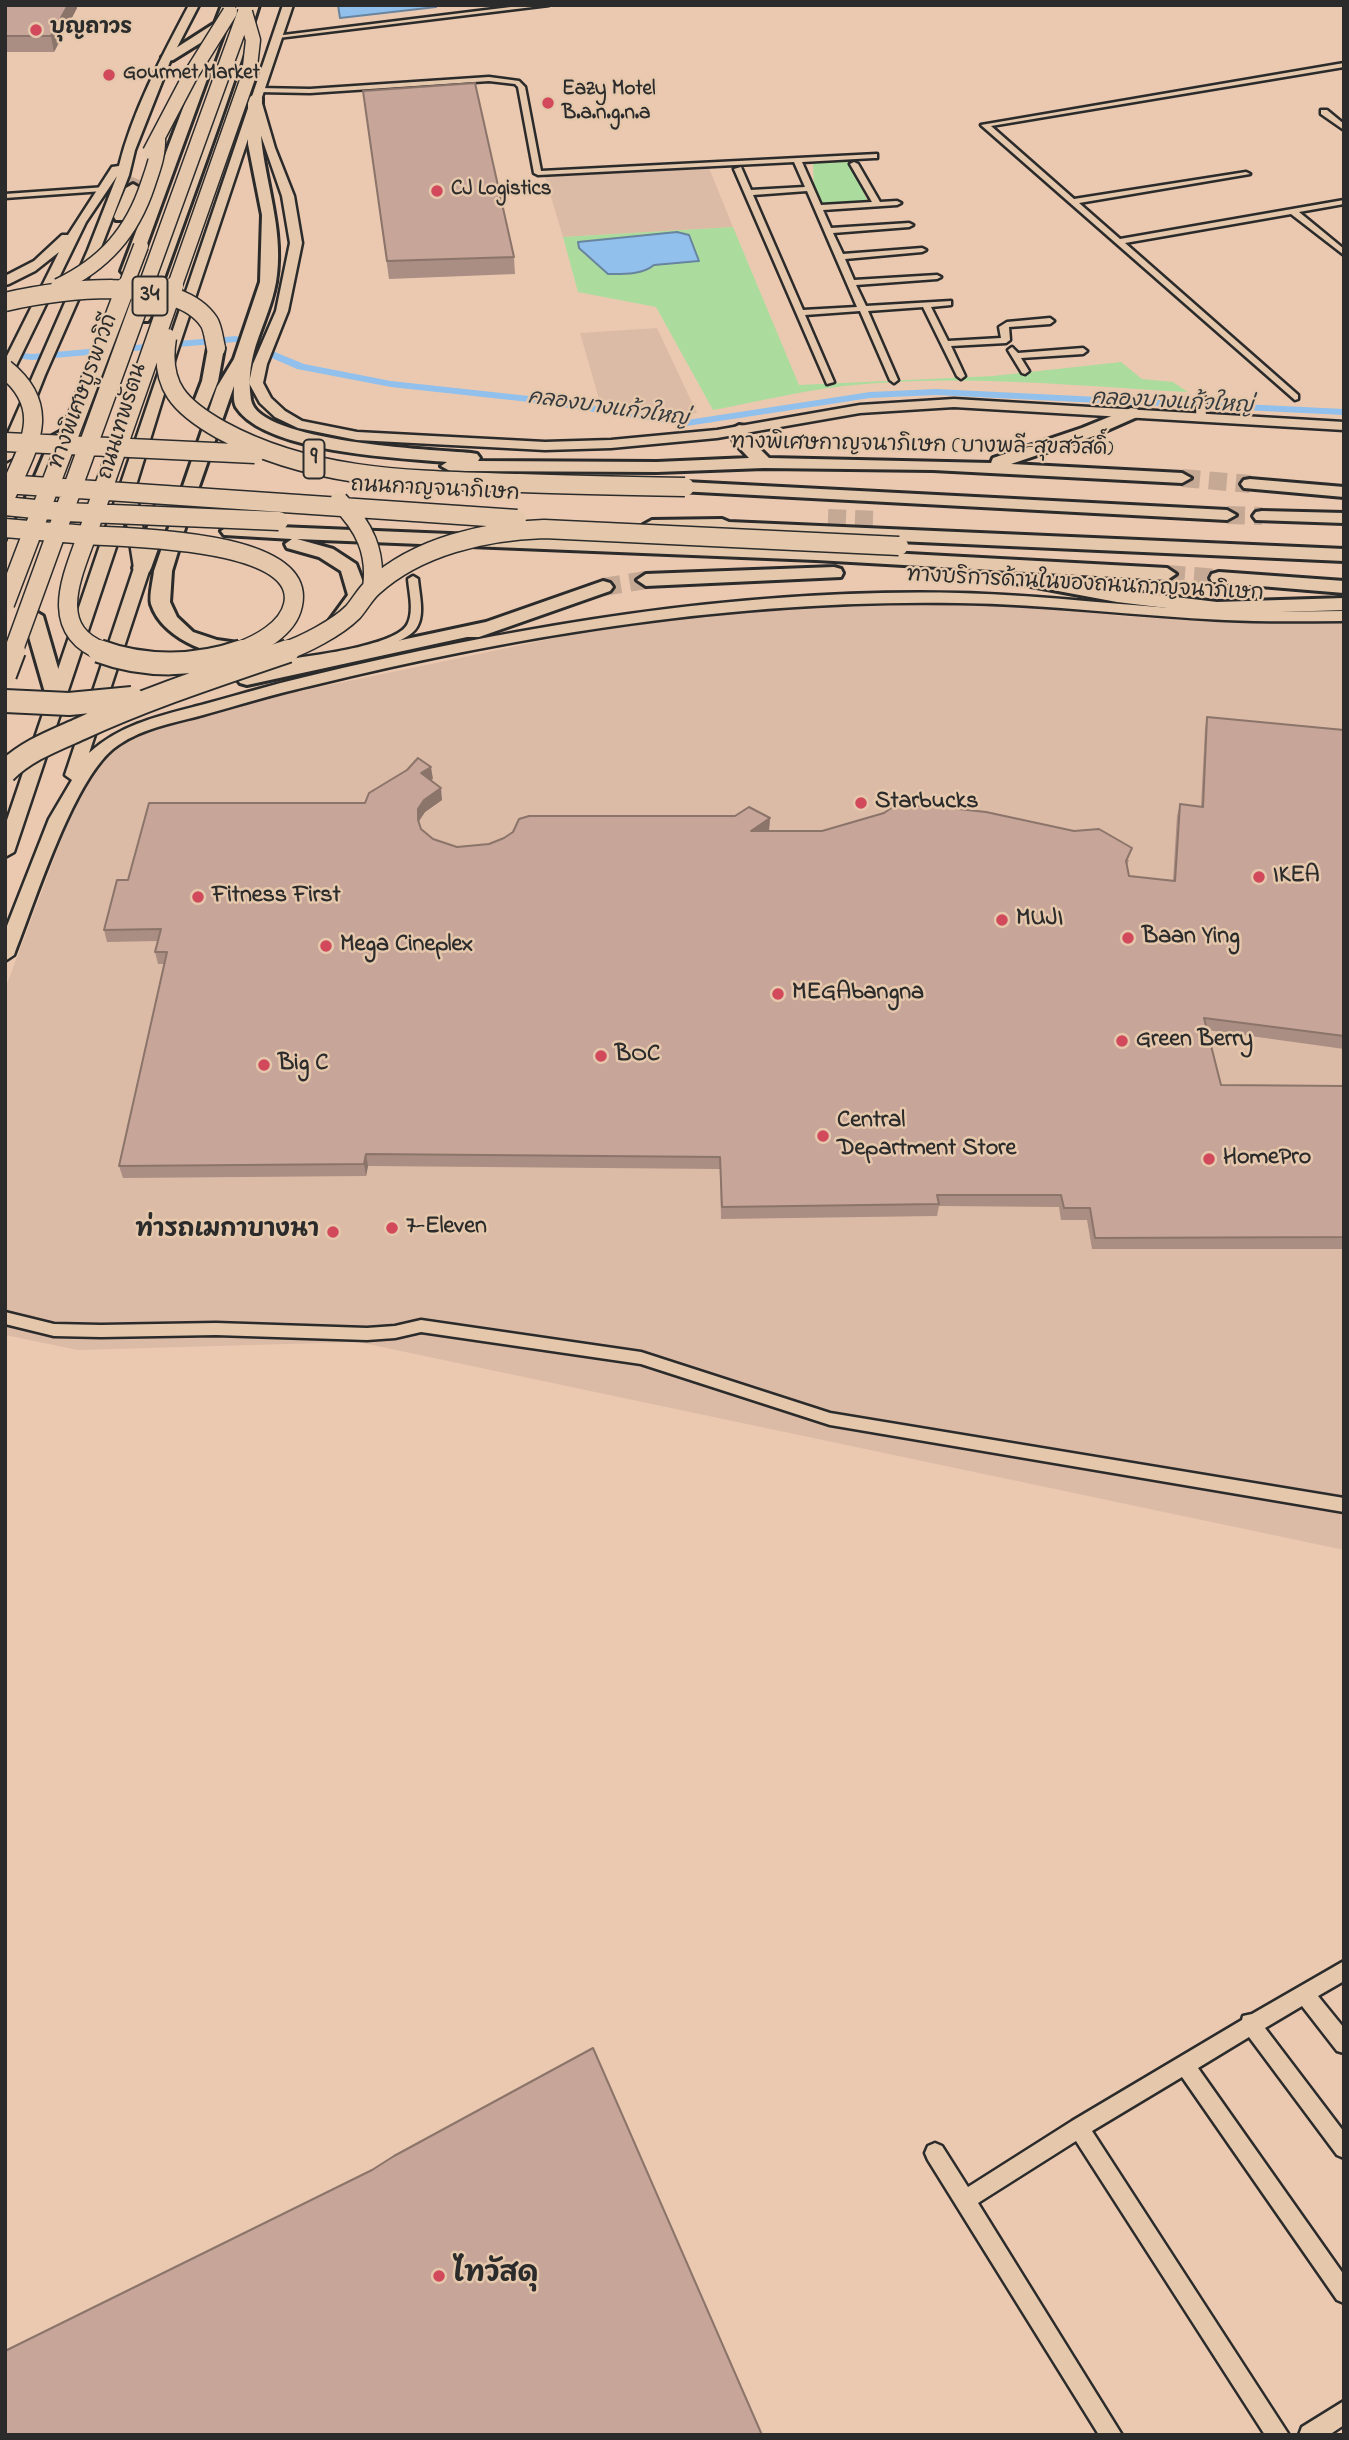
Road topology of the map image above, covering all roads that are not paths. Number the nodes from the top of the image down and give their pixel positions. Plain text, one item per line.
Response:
1 (194, 5) edge
2 (288, 5) edge
3 (546, 5) edge
4 (237, 10) edge
5 (278, 36) junction
6 (167, 57) junction
7 (1344, 65) edge
8 (256, 94) junction
9 (1324, 112) dead end
10 (1344, 128) edge
11 (158, 137) junction
12 (129, 150) junction
13 (874, 156) dead end
14 (797, 160) junction
15 (220, 162) junction
16 (854, 164) dead end
17 (738, 169) dead end
18 (1246, 174) dead end
19 (135, 183) joint
20 (103, 189) junction
21 (809, 189) junction
22 (748, 193) junction
23 (5, 196) edge
24 (1072, 202) junction
25 (1344, 202) edge
26 (897, 203) dead end
27 (877, 204) junction
28 (818, 208) junction
29 (1293, 211) junction
30 (119, 220) joint
31 (80, 222) junction
32 (909, 225) dead end
33 (828, 231) junction
34 (141, 238) junction
35 (1118, 242) junction
36 (922, 250) dead end
37 (1344, 253) edge
38 (839, 257) junction
39 (88, 263) junction
40 (937, 277) dead end
41 (5, 281) edge
42 (851, 282) junction
43 (53, 288) junction
44 (5, 302) edge
45 (948, 303) dead end
46 (926, 305) junction
47 (862, 309) junction
48 (5, 310) edge
49 (799, 313) junction
50 (1049, 321) dead end
51 (1006, 340) junction
52 (945, 344) junction
53 (100, 347) joint
54 (216, 348) joint
55 (1083, 351) dead end
56 (1016, 356) junction
57 (251, 361) junction
58 (88, 368) joint
59 (7, 370) edge
60 (1025, 372) dead end
61 (961, 376) dead end
62 (894, 380) dead end
63 (830, 382) dead end
64 (1201, 397) dead end
65 (1295, 397) dead end
66 (1131, 413) junction
67 (1201, 417) junction
68 (1344, 426) edge
69 (738, 430) junction
70 (5, 433) edge
71 (5, 442) edge
72 (178, 447) junction
73 (5, 452) edge
74 (5, 458) edge
75 (764, 463) junction
76 (450, 466) joint
77 (556, 466) junction
78 (984, 467) junction
79 (1182, 478) tunnel mouth
80 (5, 484) edge
81 (1250, 484) tunnel mouth
82 (128, 489) junction
83 (1344, 492) edge
84 (5, 499) edge
85 (5, 506) edge
86 (1227, 515) tunnel mouth
87 (1262, 516) tunnel mouth
88 (828, 518) tunnel mouth
89 (1344, 518) edge
90 (879, 520) tunnel mouth
91 (5, 521) edge
92 (706, 526) junction
93 (5, 528) edge
94 (230, 531) junction
95 (443, 535) junction
96 (1344, 541) edge
97 (899, 546) joint
98 (1036, 553) joint
99 (1344, 555) edge
100 (142, 568) junction
101 (5, 570) edge
102 (1344, 572) edge
103 (1167, 574) tunnel mouth
104 (1219, 578) tunnel mouth
105 (413, 579) dead end
106 (646, 580) tunnel mouth
107 (603, 587) tunnel mouth
108 (1344, 587) edge
109 (372, 589) junction
110 (5, 604) edge
111 (1344, 604) edge
112 (1344, 615) edge
113 (33, 616) junction
114 (488, 627) junction
115 (396, 660) junction
116 (5, 675) edge
117 (5, 691) edge
118 (56, 696) junction
119 (5, 701) edge
120 (162, 720) junction
121 (5, 772) edge
122 (53, 832) junction
123 (5, 852) edge
124 (5, 955) edge
125 (5, 1318) edge
126 (1344, 1505) edge
127 (1344, 1969) edge
128 (1304, 1993) junction
129 (1250, 2023) junction
130 (1344, 2044) edge
131 (1185, 2065) junction
132 (1079, 2128) junction
133 (1344, 2148) edge
134 (935, 2153) dead end
135 (965, 2200) junction
136 (1344, 2293) edge
137 (1344, 2412) edge
138 (1111, 2435) edge
139 (1278, 2435) edge
140 (1310, 2435) edge

1 - 6 main road
2 - 5 main road, ถนนเทพรัตน / 34
3 - 5 street
4 - 6 highway
4 - 11 highway, bridge
4 - 15 highway, bridge
4 - 34 highway, ถนนเทพรัตน / 34
4 - 110 highway, ทางพิเศษบูรพาวิถี, bridge
4 - 113 highway, ถนนเทพรัตน / 34
4 - 116 highway, ทางพิเศษบูรพาวิถี, bridge
5 - 8 main road, ถนนเทพรัตน / 34
6 - 12 main road
7 - 24 street
8 - 14 street
8 - 57 highway
8 - 57 main road
8 - 82 main road, ถนนเทพรัตน / 34
9 - 10 street
11 - 19 highway, bridge
11 - 43 highway, bridge
12 - 20 main road
12 - 39 main road
13 - 14 street
14 - 21 street
15 - 86 highway, bridge
15 - 93 highway, bridge
16 - 27 street
17 - 22 street
18 - 24 street
19 - 30 highway
20 - 23 street
20 - 31 main road
21 - 22 street
21 - 28 street
22 - 49 street
24 - 35 street
25 - 29 street
26 - 27 street
27 - 28 street
28 - 33 street
29 - 35 street
29 - 37 street
30 - 43 highway, bridge
31 - 41 main road
31 - 59 main road
32 - 33 street
33 - 38 street
34 - 39 highway
34 - 53 highway, ถนนเทพรัตน / 34
35 - 65 street
36 - 38 street
38 - 42 street
39 - 74 main road
40 - 42 street
42 - 47 street
43 - 48 highway, bridge
44 - 54 highway, bridge
45 - 46 street
46 - 47 street
46 - 52 street
47 - 49 street
47 - 62 street
49 - 63 street
50 - 51 street
51 - 52 street
51 - 56 street
52 - 61 street
53 - 58 highway, ถนนเทพรัตน / 34, bridge
54 - 100 highway
55 - 56 street
56 - 60 street
57 - 69 main road
57 - 77 highway
57 - 94 highway
58 - 101 highway, ถนนเทพรัตน / 34
59 - 84 highway, bridge
64 - 67 street
66 - 67 main road
66 - 69 main road
66 - 78 highway
67 - 68 main road
69 - 75 highway
70 - 72 highway, bridge
71 - 72 highway, ถนนกาญจนาภิเษก / 9, bridge
72 - 76 highway, ถนนกาญจนาภิเษก / 9, bridge
73 - 109 highway, bridge
75 - 77 highway, ทางพิเศษกาญจนาภิเษก (บางพลี-สุขสวัสดิ์)
75 - 78 highway, ทางพิเศษกาญจนาภิเษก (บางพลี-สุขสวัสดิ์)
76 - 77 highway, ทางพิเศษกาญจนาภิเษก (บางพลี-สุขสวัสดิ์)
78 - 79 highway, ทางพิเศษกาญจนาภิเษก (บางพลี-สุขสวัสดิ์)
80 - 92 highway, ถนนกาญจนาภิเษก, bridge
81 - 83 highway
82 - 100 main road
82 - 118 main road, ถนนเทพรัตน / 34
85 - 95 highway, bridge
87 - 89 highway
88 - 92 highway
90 - 96 highway
91 - 94 highway, ถนนกาญจนาภิเษก, bridge
92 - 99 highway
94 - 95 highway, ถนนกาญจนาภิเษก
95 - 103 highway
97 - 98 highway
97 - 109 highway, bridge
98 - 102 highway
100 - 122 main road
104 - 108 highway
105 - 120 street
106 - 111 highway
107 - 114 highway
109 - 121 highway, bridge
112 - 115 main road, ทางบริการด้านในของถนนกาญจนาภิเษก
113 - 117 highway, ถนนเทพรัตน / 34
113 - 118 highway
114 - 115 highway
114 - 119 highway, bridge
115 - 120 main road, ทางบริการด้านในของถนนกาญจนาภิเษก
118 - 123 main road, ถนนเทพรัตน / 34
120 - 122 main road, ทางบริการด้านในของถนนกาญจนาภิเษก
122 - 124 main road
125 - 126 street
127 - 128 street
128 - 129 street
128 - 130 street
129 - 131 street
129 - 133 street
131 - 132 street
131 - 136 street
132 - 135 street
132 - 139 street
134 - 135 street
135 - 138 street
137 - 140 street

